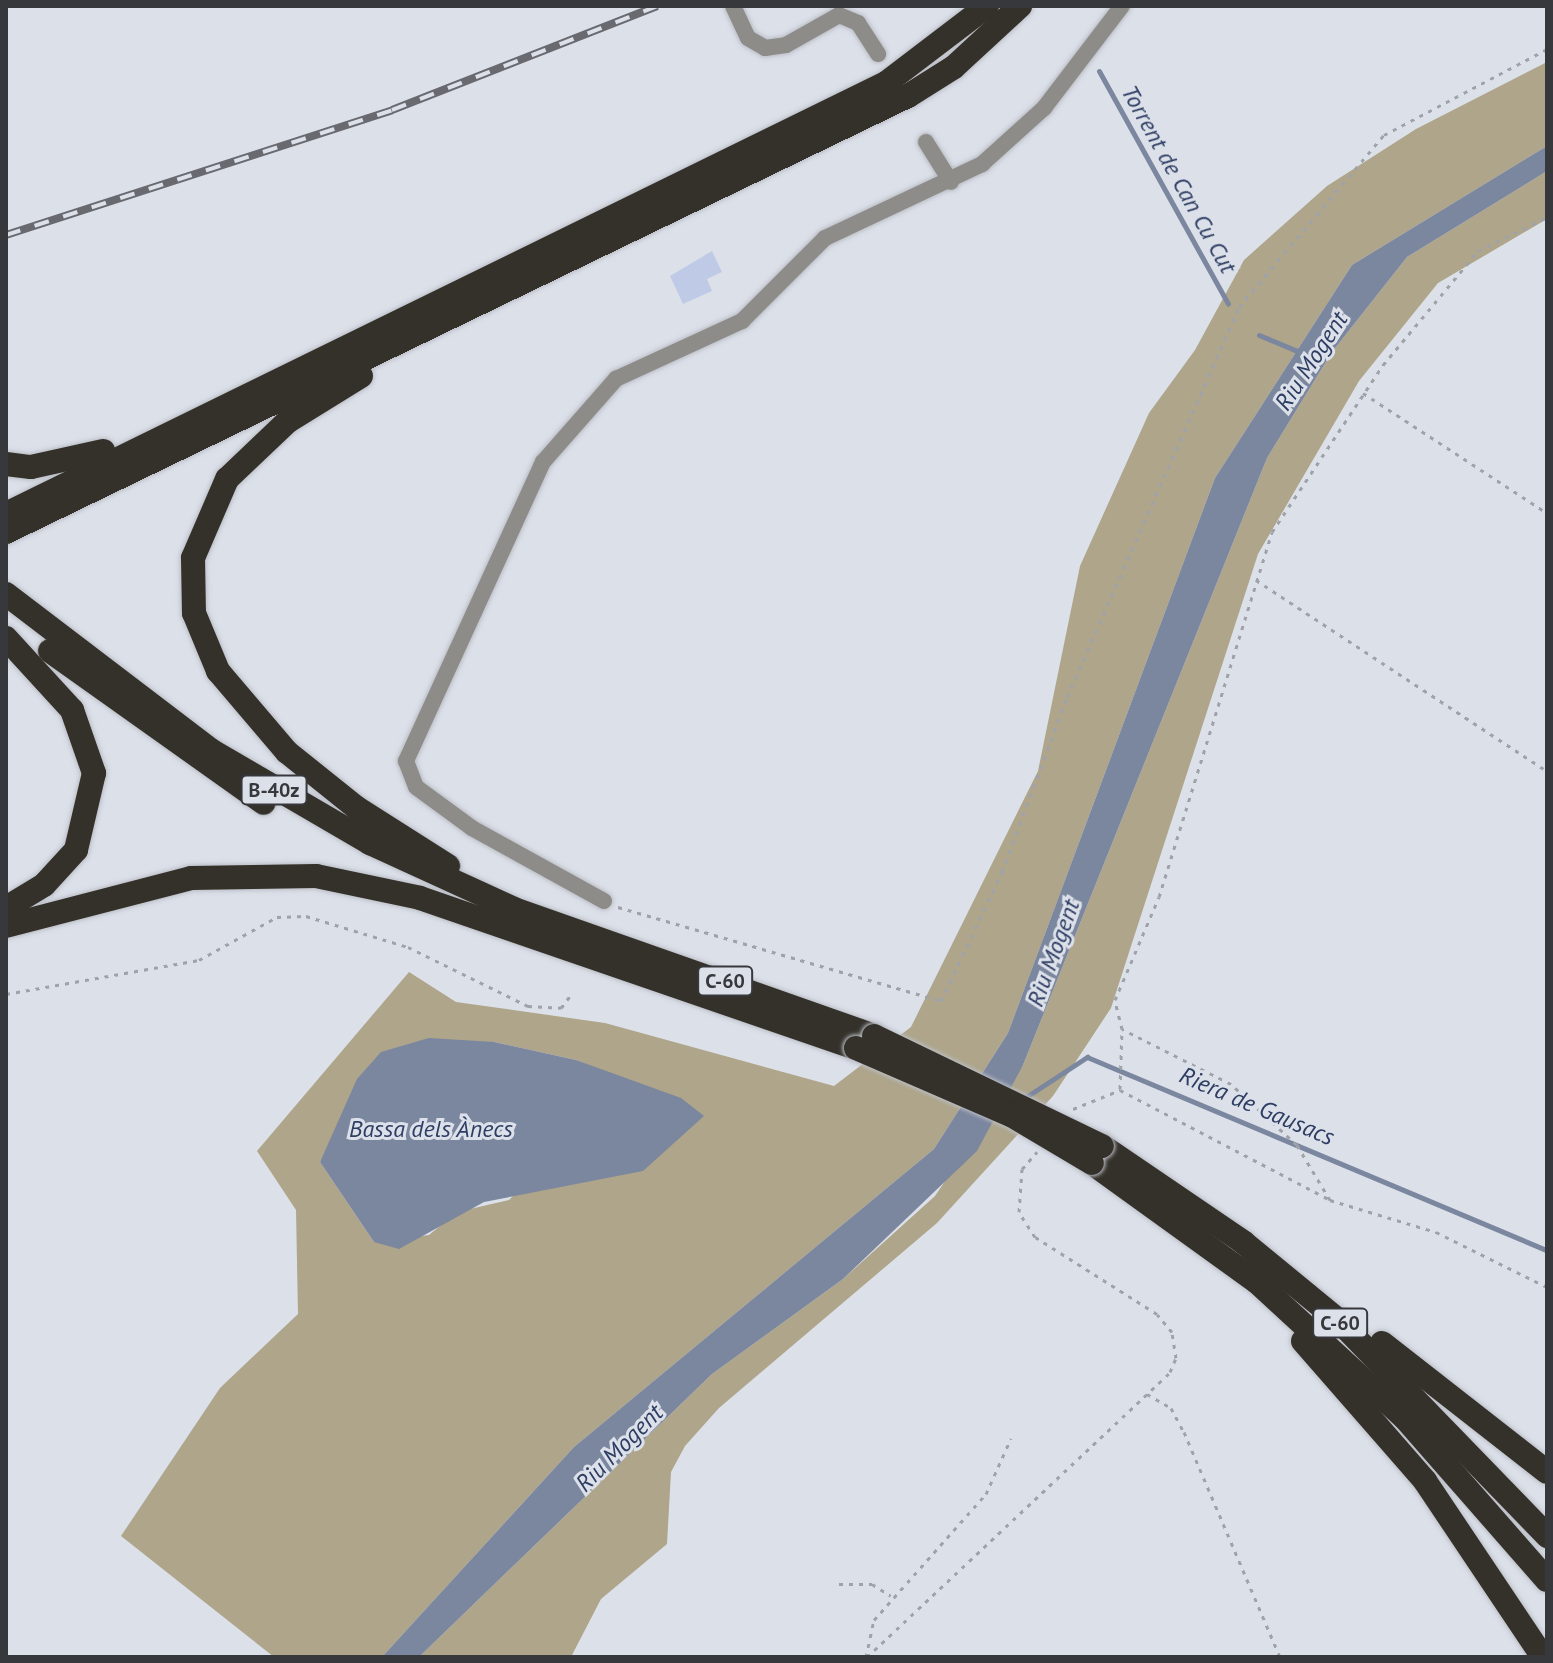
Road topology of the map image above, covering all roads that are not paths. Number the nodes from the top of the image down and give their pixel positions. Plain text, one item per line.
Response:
1 (733, 6) edge
2 (987, 6) edge
3 (1020, 6) edge
4 (1122, 6) edge
5 (878, 54) dead end
6 (926, 142) dead end
7 (951, 182) junction
8 (399, 344) junction
9 (173, 427) junction
10 (6, 464) edge
11 (21, 512) edge
12 (6, 532) edge
13 (6, 594) edge
14 (6, 616) edge
15 (6, 638) edge
16 (604, 901) road end
17 (6, 908) edge
18 (6, 926) edge
19 (570, 939) junction
20 (1265, 1275) junction
21 (1547, 1472) edge
22 (1547, 1536) edge
23 (1547, 1580) edge
24 (1543, 1657) edge

1 - 5 street
2 - 9 highway
3 - 8 highway
4 - 7 street
6 - 7 street
7 - 16 street
8 - 11 highway
8 - 19 highway
9 - 10 highway
9 - 11 highway
11 - 12 highway
13 - 19 highway, B-40z
14 - 19 highway, B-40z
15 - 17 highway
18 - 19 highway
19 - 20 highway, C-60, bridge
20 - 21 highway
20 - 22 highway, C-60
20 - 23 highway, C-60
20 - 24 highway

